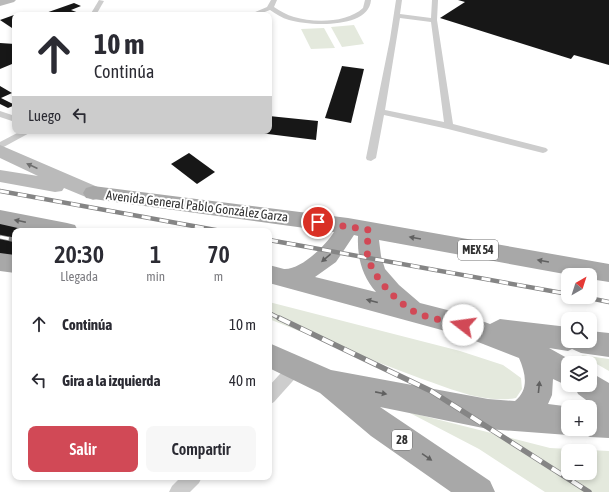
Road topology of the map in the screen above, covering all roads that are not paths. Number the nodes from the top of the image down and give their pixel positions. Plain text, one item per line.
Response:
1 (10, 0) edge
2 (274, 0) edge
3 (368, 0) edge
4 (399, 0) edge
5 (435, 0) edge
6 (101, 1) dead end
7 (0, 2) edge
8 (270, 8) junction
9 (95, 12) edge
10 (259, 12) edge
11 (397, 16) junction
12 (434, 20) junction
13 (380, 112) junction
14 (0, 114) edge
15 (12, 118) edge
16 (449, 126) junction
17 (22, 134) edge
18 (0, 146) edge
19 (0, 150) edge
20 (543, 150) dead end
21 (371, 158) dead end
22 (0, 176) edge
23 (93, 193) junction
24 (0, 217) edge
25 (53, 228) edge
26 (358, 228) junction
27 (0, 262) edge
28 (12, 264) edge
29 (609, 273) edge
30 (278, 276) edge
31 (414, 312) junction
32 (463, 325) junction
33 (561, 338) edge
34 (597, 343) edge
35 (609, 345) edge
36 (528, 350) junction
37 (272, 357) edge
38 (294, 368) junction
39 (561, 369) edge
40 (329, 383) junction
41 (597, 391) edge
42 (272, 394) edge
43 (609, 399) edge
44 (518, 417) junction
45 (561, 420) edge
46 (597, 422) edge
47 (609, 423) edge
48 (190, 480) edge
49 (178, 492) edge
50 (479, 492) edge

1 - 7 main road
2 - 8 lane
3 - 8 lane
4 - 11 lane
5 - 12 lane
6 - 9 lane
8 - 10 lane
11 - 12 lane
11 - 13 lane
12 - 16 lane
13 - 16 lane
13 - 21 lane
14 - 15 lane
16 - 20 lane
17 - 18 lane
23 -> 19 main road
22 - 23 main road
23 - 26 main road, Avenida General Pablo González Garza / MEX 54
25 -> 24 main road
29 -> 26 main road, Avenida General Pablo González Garza / MEX 54
26 -> 30 main road
26 - 31 main road
27 - 28 main road
31 -> 30 main road
31 - 32 main road
32 - 33 main road
32 - 36 main road
34 - 35 main road
36 - 39 main road
44 -> 36 main road
37 - 38 main road
38 - 40 main road
38 - 42 lane
40 -> 44 main road
40 -> 50 main road, 28
41 - 43 main road
44 - 45 main road
46 - 47 main road
48 - 49 lane

